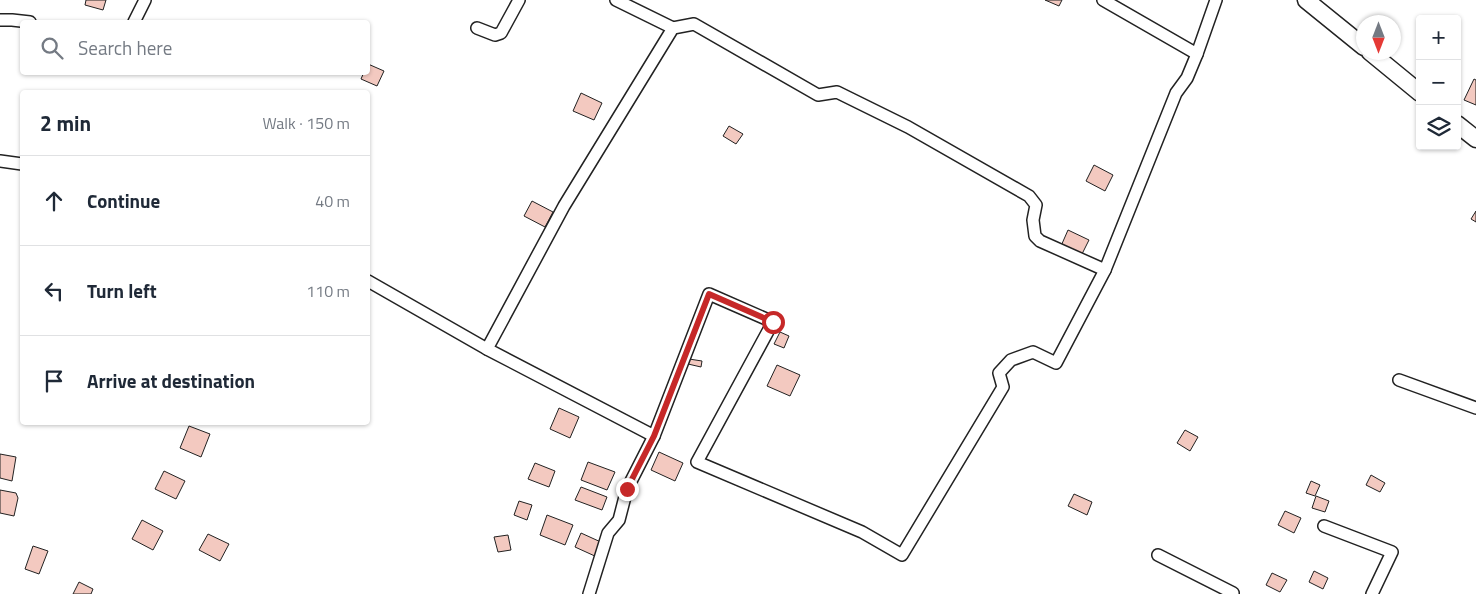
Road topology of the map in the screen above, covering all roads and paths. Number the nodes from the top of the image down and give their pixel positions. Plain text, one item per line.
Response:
1 (145, 0) edge
2 (519, 0) edge
3 (616, 0) edge
4 (1103, 0) edge
5 (1216, 0) edge
6 (1306, 0) edge
7 (0, 20) edge
8 (135, 20) edge
9 (20, 21) edge
10 (477, 28) dead end
11 (673, 28) junction
12 (1356, 41) edge
13 (1197, 54) junction
14 (1380, 60) edge
15 (1416, 90) edge
16 (1461, 127) edge
17 (1476, 139) edge
18 (0, 161) edge
19 (20, 164) edge
20 (1105, 270) junction
21 (370, 282) edge
22 (487, 349) junction
23 (1399, 380) dead end
24 (1476, 408) edge
25 (654, 436) junction
26 (1324, 526) dead end
27 (1158, 555) dead end
28 (589, 594) edge
29 (1233, 594) edge
30 (1372, 594) edge

1 - 8 street
2 - 10 street
3 - 11 street
4 - 13 street
5 - 13 street
6 - 12 main road
7 - 9 street
11 - 20 street
11 - 22 street
13 - 20 street
14 - 15 main road
16 - 17 main road
18 - 19 street
20 - 25 street
21 - 22 street
22 - 25 street
23 - 24 street
25 - 28 street
26 - 30 street
27 - 29 street

